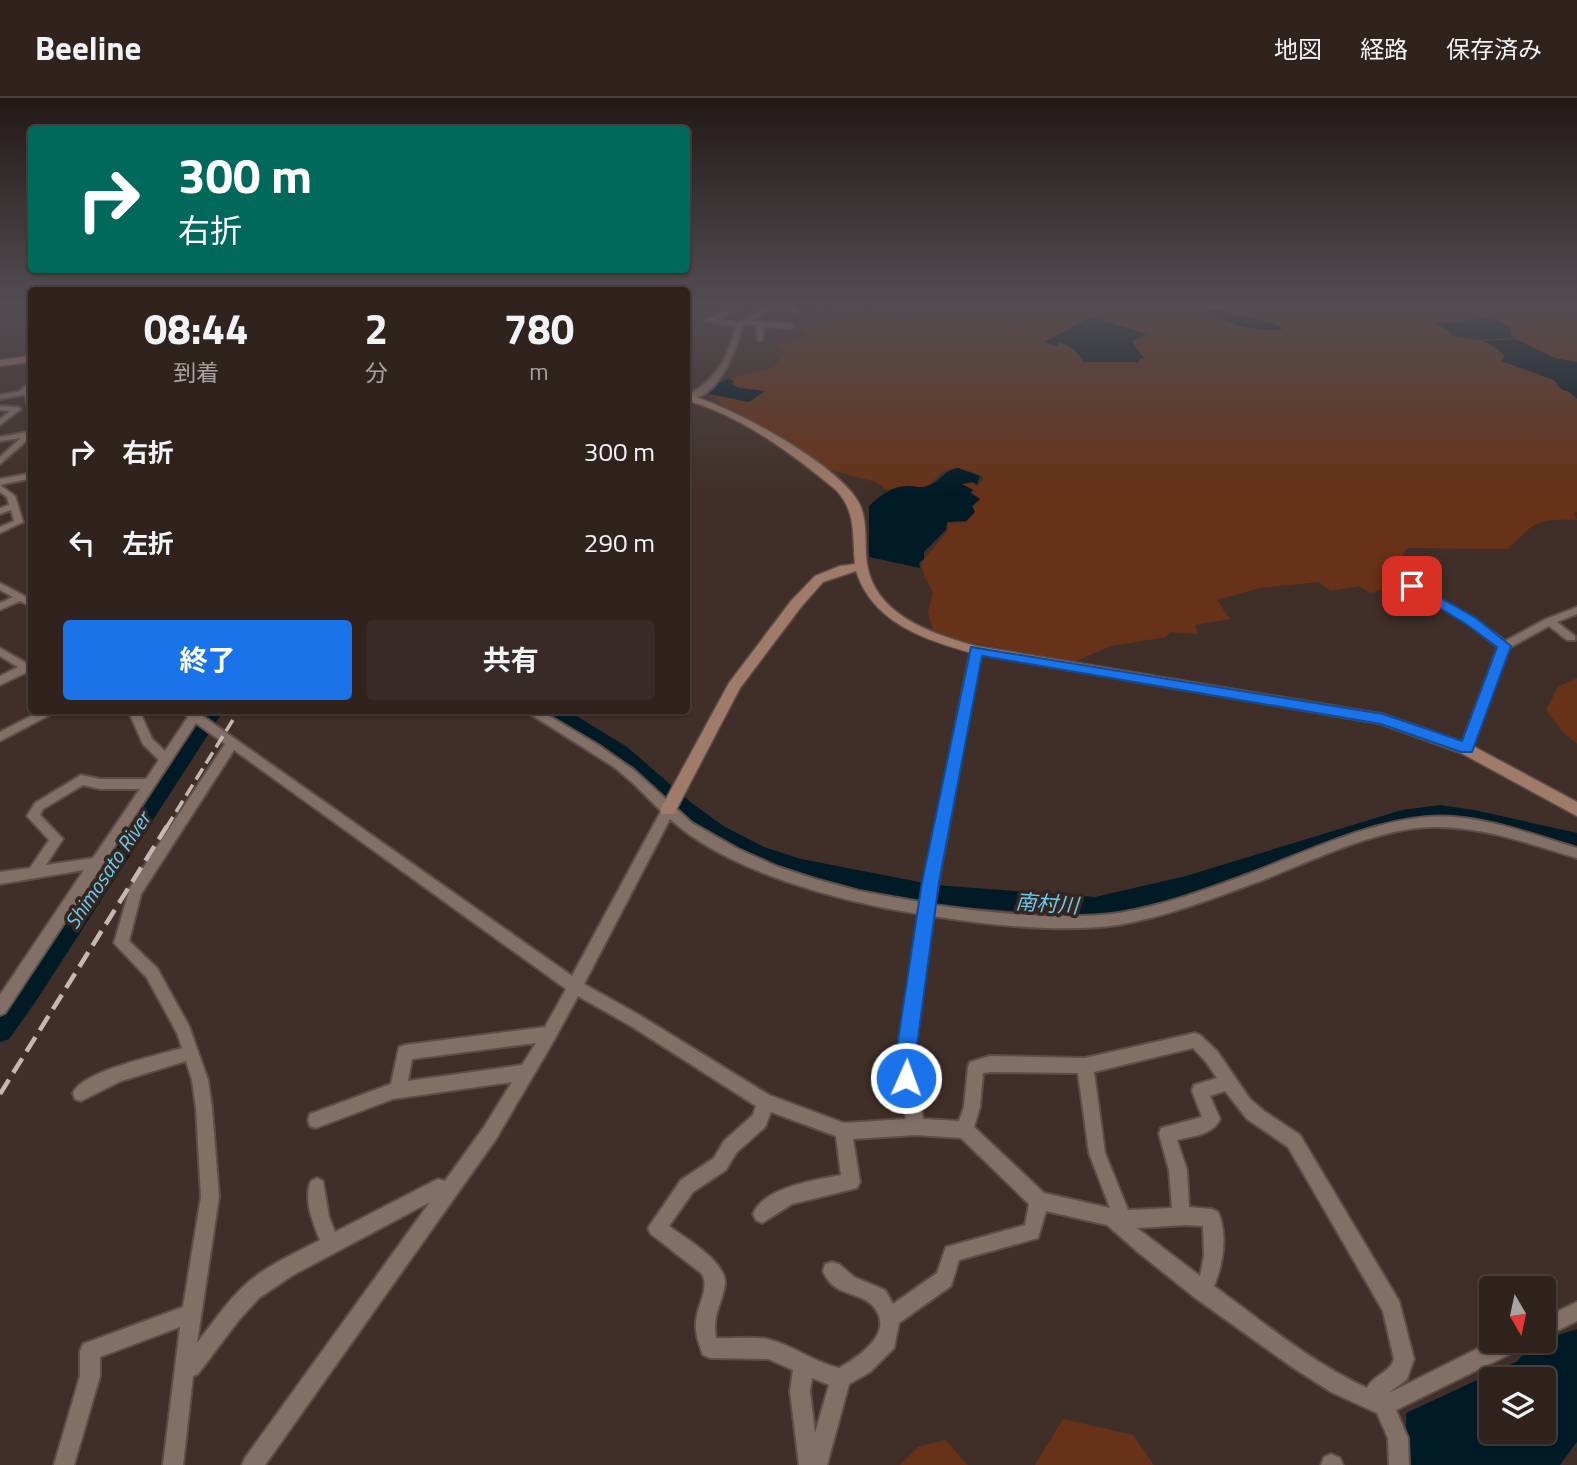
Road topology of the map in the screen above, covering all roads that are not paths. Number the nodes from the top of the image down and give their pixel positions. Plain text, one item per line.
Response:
1 (725, 366) edge
2 (28, 389) edge
3 (690, 397) edge
4 (690, 399) edge
5 (1, 402) edge
6 (28, 406) edge
7 (17, 409) junction
8 (0, 423) edge
9 (28, 433) edge
10 (28, 435) edge
11 (0, 439) edge
12 (0, 462) edge
13 (28, 477) edge
14 (2, 489) edge
15 (14, 506) junction
16 (0, 511) edge
17 (0, 530) edge
18 (861, 567) junction
19 (0, 586) edge
20 (1412, 586) dead end
21 (21, 597) junction
22 (28, 601) edge
23 (0, 607) edge
24 (1577, 610) edge
25 (1550, 621) junction
26 (1572, 638) dead end
27 (1504, 646) junction
28 (976, 650) junction
29 (0, 651) edge
30 (28, 667) edge
31 (28, 668) edge
32 (0, 681) edge
33 (45, 714) edge
34 (135, 714) edge
35 (194, 714) edge
36 (536, 714) edge
37 (2, 733) edge
38 (232, 743) junction
39 (1466, 748) junction
40 (166, 760) junction
41 (149, 784) junction
42 (668, 810) junction
43 (1577, 810) edge
44 (1577, 853) edge
45 (97, 863) junction
46 (35, 871) junction
47 (0, 878) edge
48 (927, 910) junction
49 (574, 986) junction
50 (0, 1008) edge
51 (550, 1034) junction
52 (192, 1052) junction
53 (1085, 1066) junction
54 (527, 1072) junction
55 (1229, 1082) junction
56 (398, 1090) junction
57 (80, 1093) dead end
58 (766, 1102) junction
59 (316, 1120) dead end
60 (916, 1127) junction
61 (844, 1130) junction
62 (965, 1130) junction
63 (317, 1187) dead end
64 (449, 1190) junction
65 (1039, 1201) junction
66 (762, 1214) dead end
67 (1181, 1216) junction
68 (1129, 1224) junction
69 (332, 1245) junction
70 (832, 1271) dead end
71 (1201, 1290) junction
72 (1577, 1311) edge
73 (191, 1313) junction
74 (890, 1318) junction
75 (1556, 1322) edge
76 (1491, 1353) edge
77 (804, 1363) junction
78 (185, 1369) junction
79 (841, 1378) junction
80 (1384, 1406) junction
81 (64, 1465) edge
82 (173, 1465) edge
83 (252, 1465) edge
84 (809, 1465) edge
85 (817, 1465) edge
86 (1399, 1465) edge

1 - 3 street
2 - 5 street
4 - 18 street
5 - 7 street
6 - 7 street
7 - 8 street
9 - 11 street
10 - 12 street
13 - 14 street
14 - 15 street
15 - 16 street
15 - 17 street
18 - 28 street
18 - 42 street
19 - 21 street
20 - 27 street
21 - 22 street
21 - 23 street
24 - 25 street
25 - 26 street
25 - 27 street
27 - 39 street
28 - 39 street
28 - 48 street
29 - 30 street
31 - 32 street
33 - 37 street
34 - 40 street
35 - 38 street
35 - 40 street
36 - 42 street
38 - 49 street
38 - 52 street
39 - 43 street
40 - 41 street
41 - 45 street
41 - 46 street
42 - 48 street
42 - 49 street
44 - 48 street
45 - 46 street
45 - 50 street
46 - 47 street
48 - 60 street
49 - 51 street
49 - 58 street
51 - 54 street
51 - 56 street
52 - 57 street
52 - 73 street
53 - 55 street
53 - 62 street
53 - 68 street
54 - 56 street
54 - 64 street
55 - 67 street
55 - 80 street
56 - 59 street
58 - 61 street
58 - 77 street
60 - 61 street
60 - 62 street
61 - 66 street
62 - 65 street
63 - 69 street
64 - 69 street
64 - 83 street
65 - 68 street
65 - 74 street
67 - 68 street
67 - 71 street
68 - 71 street
69 - 78 street
70 - 74 street
71 - 80 street
72 - 75 street
73 - 78 street
73 - 81 street
74 - 79 street
76 - 80 street
77 - 79 street
77 - 84 street
78 - 82 street
79 - 85 street
80 - 86 street

